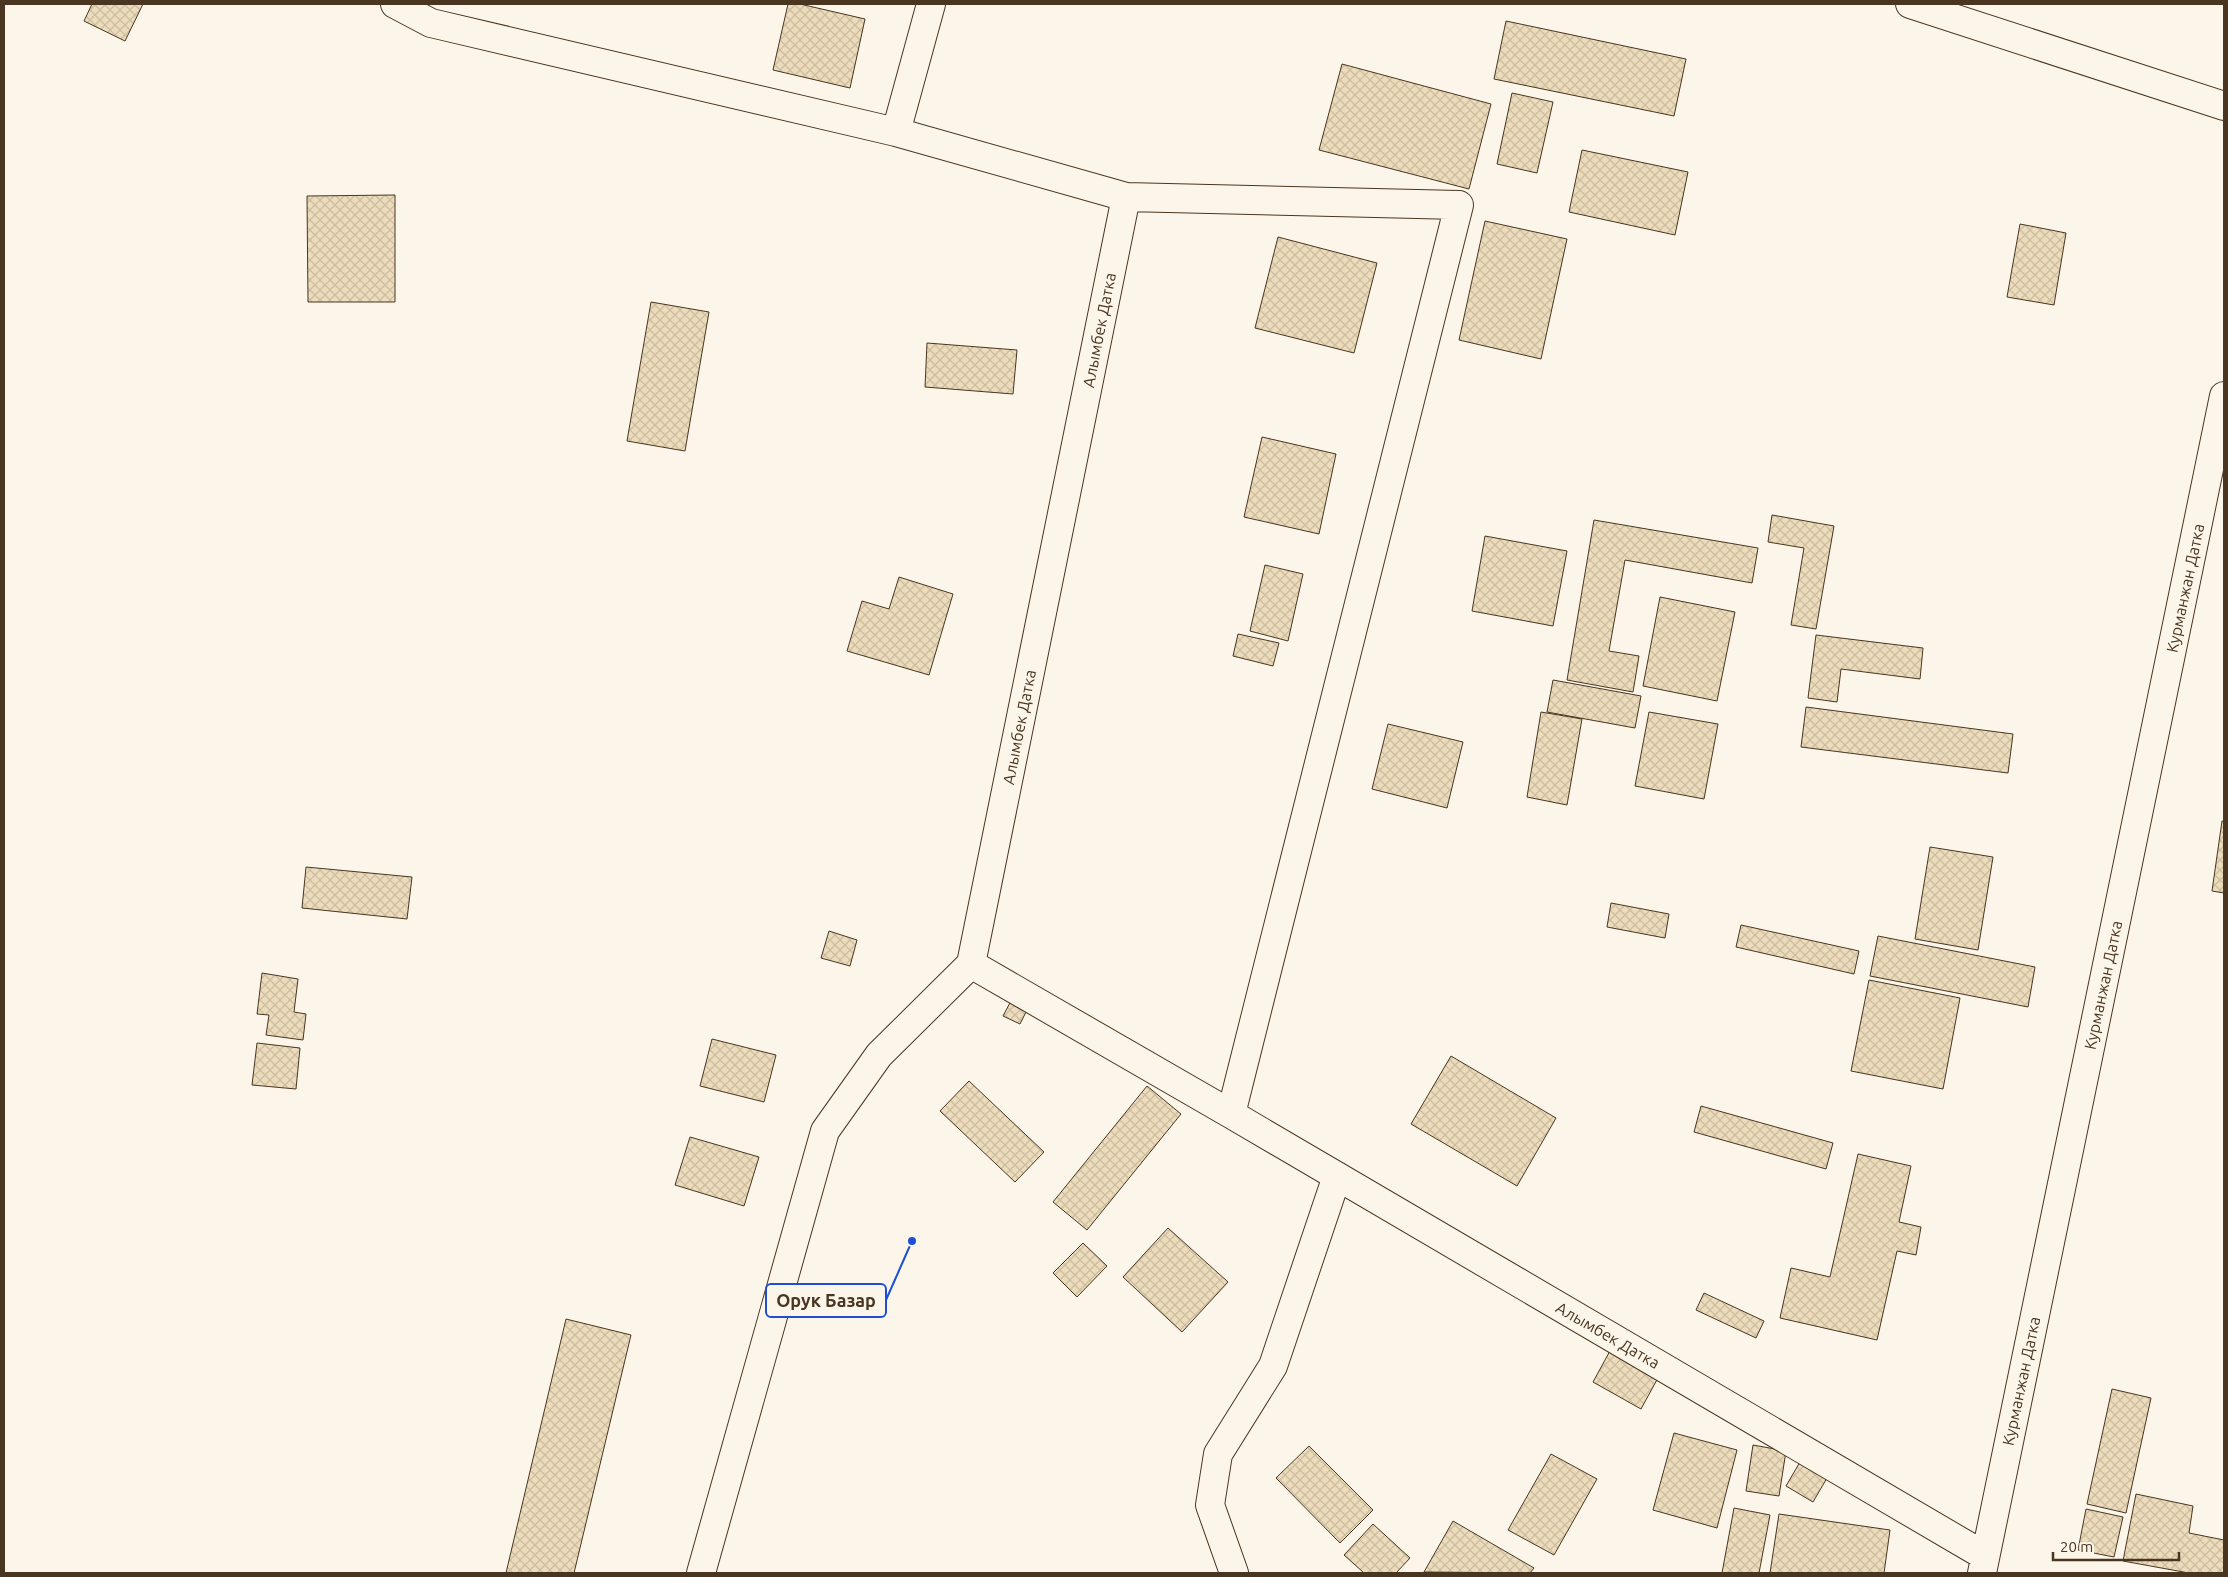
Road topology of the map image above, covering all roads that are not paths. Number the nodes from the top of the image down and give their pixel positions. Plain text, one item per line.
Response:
1 (395, 4) edge
2 (931, 4) edge
3 (1910, 4) edge
4 (434, 13) edge
5 (2224, 106) edge
6 (896, 132) junction
7 (1126, 197) junction
8 (2224, 396) edge
9 (971, 964) junction
10 (1231, 1114) junction
11 (1337, 1176) junction
12 (1984, 1565) edge
13 (701, 1573) edge
14 (1234, 1573) edge

1 - 4 street
2 - 6 street
3 - 5 street
4 - 6 street
6 - 7 street
7 - 9 street, Алымбек Датка
7 - 10 street
8 - 12 street, Курманжан Датка
9 - 10 street, Алымбек Датка
9 - 13 street
10 - 11 street, Алымбек Датка
11 - 12 street, Алымбек Датка
11 - 14 street

